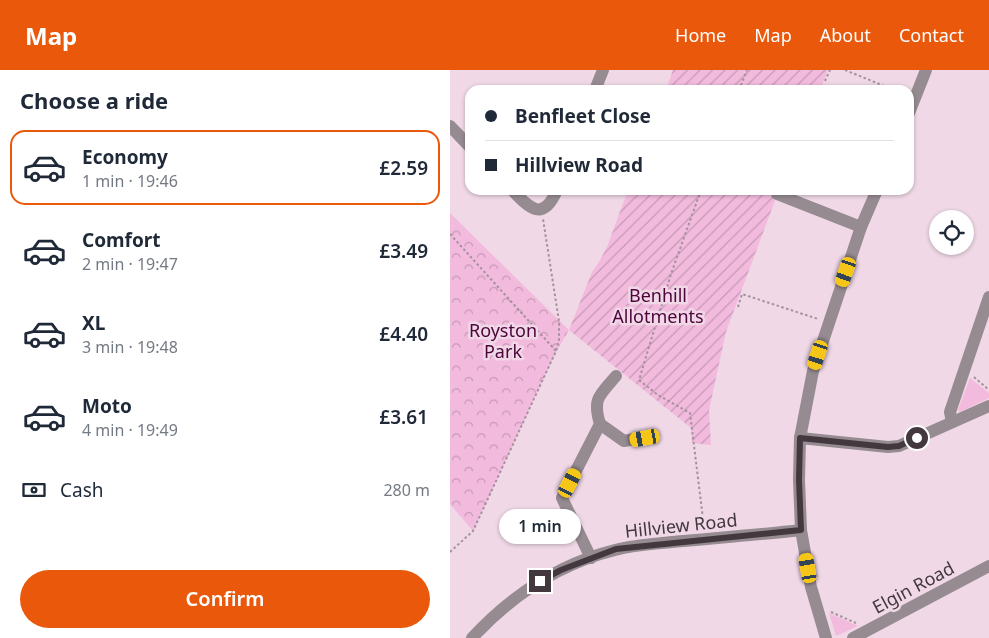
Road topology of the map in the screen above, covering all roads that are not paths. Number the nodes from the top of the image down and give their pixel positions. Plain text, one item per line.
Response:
1 (603, 70) edge
2 (926, 70) edge
3 (597, 85) edge
4 (914, 100) edge
5 (450, 126) edge
6 (465, 142) edge
7 (517, 195) edge
8 (554, 195) edge
9 (780, 195) edge
10 (875, 195) edge
11 (861, 227) junction
12 (989, 297) edge
13 (616, 376) dead end
14 (989, 406) edge
15 (952, 422) junction
16 (600, 424) junction
17 (645, 438) dead end
18 (800, 438) junction
19 (801, 530) junction
20 (590, 558) junction
21 (989, 566) edge
22 (472, 638) edge
23 (826, 638) edge
24 (853, 638) edge

1 - 3 street
2 - 4 street
5 - 6 street
7 - 8 street
9 - 11 street
10 - 11 street
11 - 18 street
12 - 15 street
13 - 16 street
14 - 15 street
15 - 18 street
16 - 17 street
16 - 20 street
18 - 19 street
19 - 20 street, Hillview Road
19 - 23 street
20 - 22 street, Hillview Road
21 - 24 street, Elgin Road

